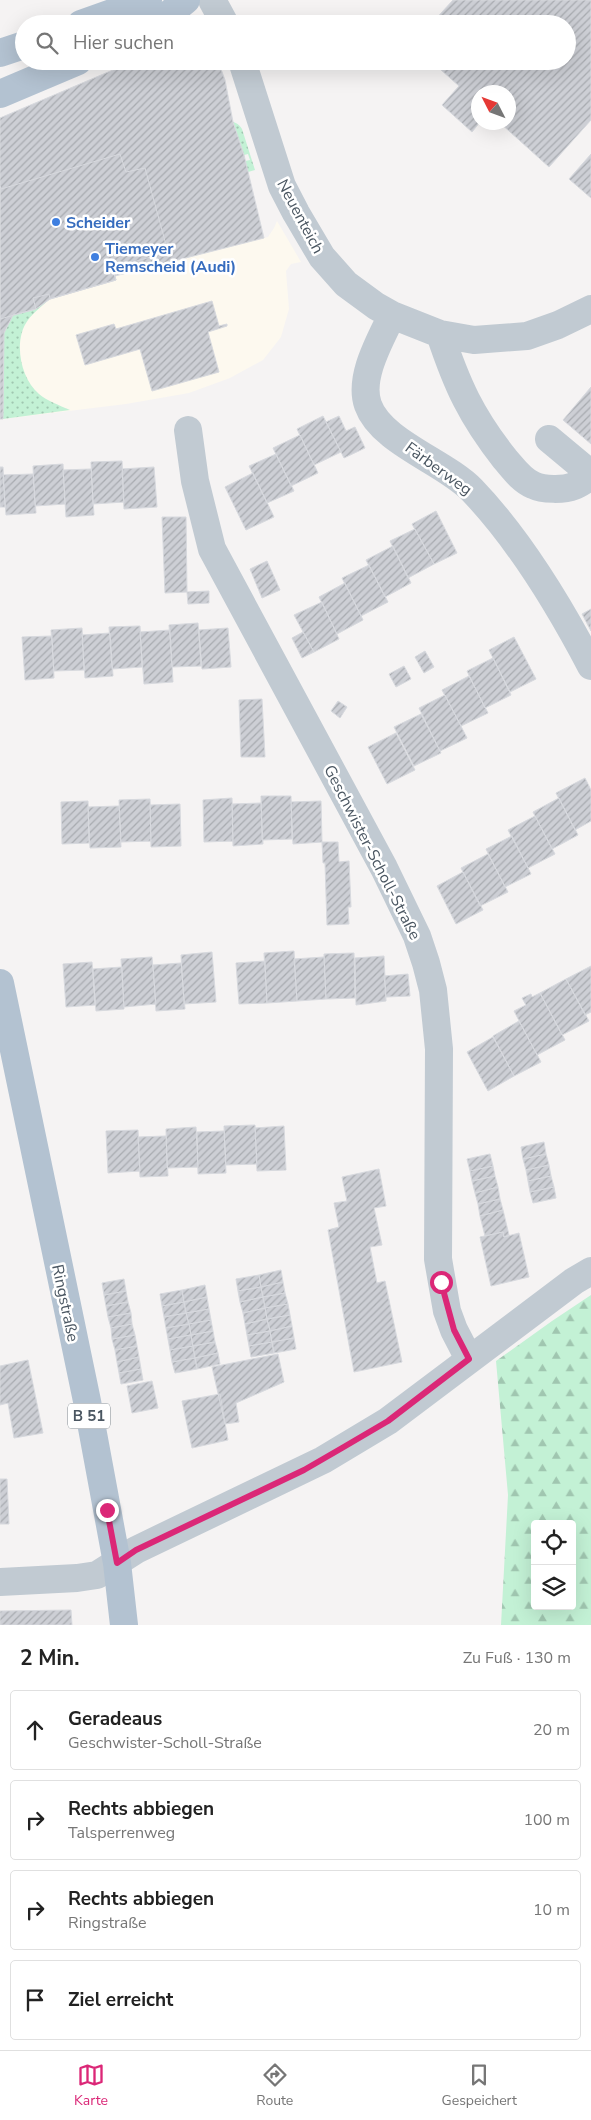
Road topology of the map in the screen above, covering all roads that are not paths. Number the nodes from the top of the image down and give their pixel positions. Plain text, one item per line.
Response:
1 (148, 0) edge
2 (186, 0) edge
3 (212, 0) edge
4 (106, 15) edge
5 (168, 15) edge
6 (220, 15) edge
7 (15, 48) edge
8 (0, 54) edge
9 (57, 70) edge
10 (245, 70) edge
11 (0, 94) edge
12 (591, 309) edge
13 (392, 315) junction
14 (440, 334) junction
15 (188, 430) dead end
16 (549, 439) dead end
17 (591, 475) edge
18 (591, 666) edge
19 (0, 983) edge
20 (591, 1272) edge
21 (469, 1359) junction
22 (117, 1563) junction
23 (0, 1582) edge
24 (124, 1625) edge

1 - 4 main road
2 - 5 main road
3 - 6 street
7 - 8 main road
9 - 11 main road
10 - 13 street, Neuenteich
12 - 14 street, Neuenteich
13 - 14 street, Neuenteich
13 - 18 street, Färberweg
14 - 17 street
15 - 21 street, Geschwister-Scholl-Straße
16 - 17 street
19 - 22 main road, Ringstraße / B 51
20 - 21 street
21 - 22 street
22 - 23 street
22 - 24 main road, Ringstraße

